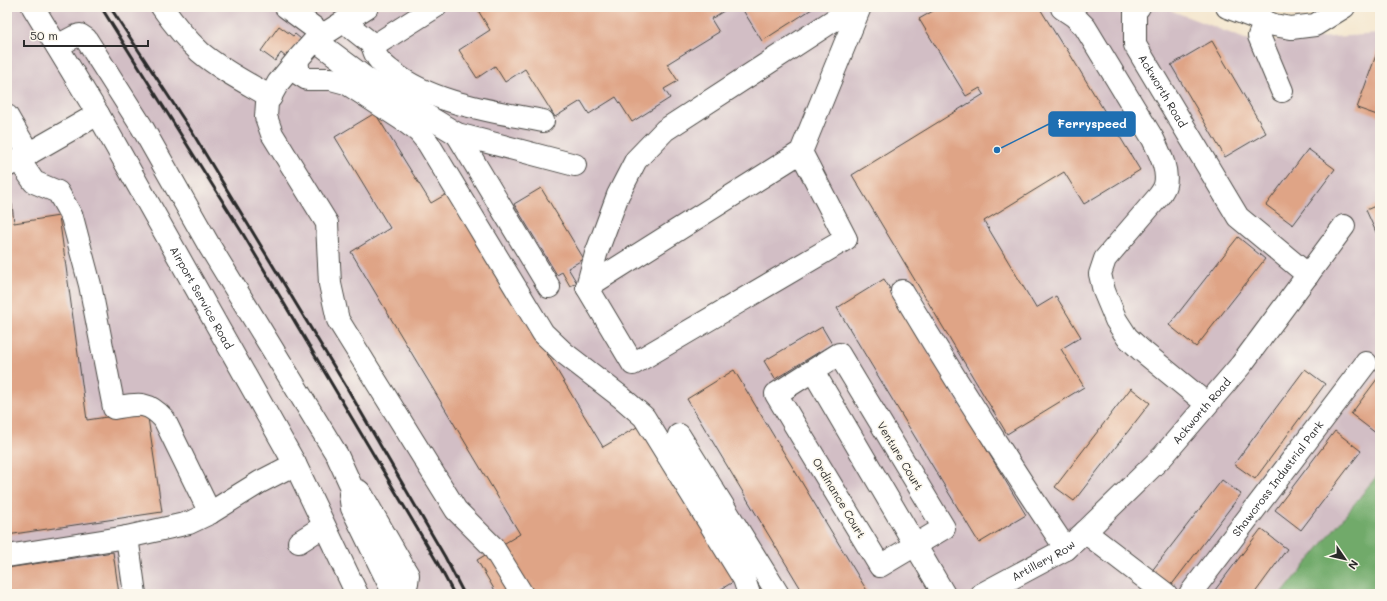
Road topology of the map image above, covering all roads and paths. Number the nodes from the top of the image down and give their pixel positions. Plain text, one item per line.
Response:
1 (33, 7) edge
2 (162, 7) edge
3 (286, 7) edge
4 (367, 7) edge
5 (435, 7) edge
6 (854, 7) edge
7 (860, 7) edge
8 (1061, 7) edge
9 (1139, 7) edge
10 (1227, 7) edge
11 (1344, 7) edge
12 (346, 20) junction
13 (1265, 22) junction
14 (319, 38) junction
15 (372, 44) junction
16 (57, 46) junction
17 (297, 60) junction
18 (1282, 91) dead end
19 (271, 97) junction
20 (98, 114) junction
21 (7, 116) edge
22 (543, 121) dead end
23 (457, 134) junction
24 (801, 152) junction
25 (18, 160) edge
26 (575, 165) dead end
27 (1344, 226) dead end
28 (210, 247) junction
29 (182, 263) junction
30 (1308, 275) junction
31 (549, 287) dead end
32 (587, 287) junction
33 (902, 290) dead end
34 (1366, 363) dead end
35 (813, 371) junction
36 (1207, 404) junction
37 (679, 436) dead end
38 (294, 464) junction
39 (353, 490) dead end
40 (210, 513) junction
41 (324, 526) junction
42 (1084, 533) junction
43 (127, 537) junction
44 (299, 542) dead end
45 (915, 546) junction
46 (1066, 549) junction
47 (7, 556) edge
48 (135, 594) edge
49 (358, 594) edge
50 (522, 594) edge
51 (749, 594) edge
52 (778, 594) edge
53 (944, 594) edge
54 (982, 594) edge
55 (1166, 594) edge
56 (1190, 594) edge

1 - 16 street, Airport Service Road
2 - 19 street
3 - 14 street
4 - 12 street
5 - 15 street
6 - 32 street
7 - 24 street
8 - 36 street
9 - 30 street, Ackworth Road
10 - 13 street
11 - 13 street
12 - 14 street
12 - 15 street
13 - 18 street
14 - 17 street
14 - 23 street
15 - 22 street
16 - 20 street, Airport Service Road
16 - 28 street
17 - 19 street
17 - 51 street
19 - 50 street
20 - 25 street
20 - 29 street, Airport Service Road
21 - 25 street
23 - 26 street
23 - 31 street
24 - 32 street
24 - 32 street
25 - 40 street
27 - 30 street, Ackworth Road
28 - 29 street
28 - 39 street
29 - 38 street, Airport Service Road
30 - 36 street, Ackworth Road
33 - 46 street
34 - 56 street, Shawcross Industrial Park
35 - 45 street
35 - 45 street, Venture Court
35 - 45 street, Ordinance Court
36 - 42 street, Ackworth Road
37 - 52 street
38 - 40 street
38 - 41 street, Airport Service Road
40 - 43 street
41 - 44 street
41 - 49 street, Airport Service Road
42 - 46 street, Artillery Row
42 - 55 street
43 - 47 street
43 - 48 street
45 - 53 street
46 - 54 street, Artillery Row

